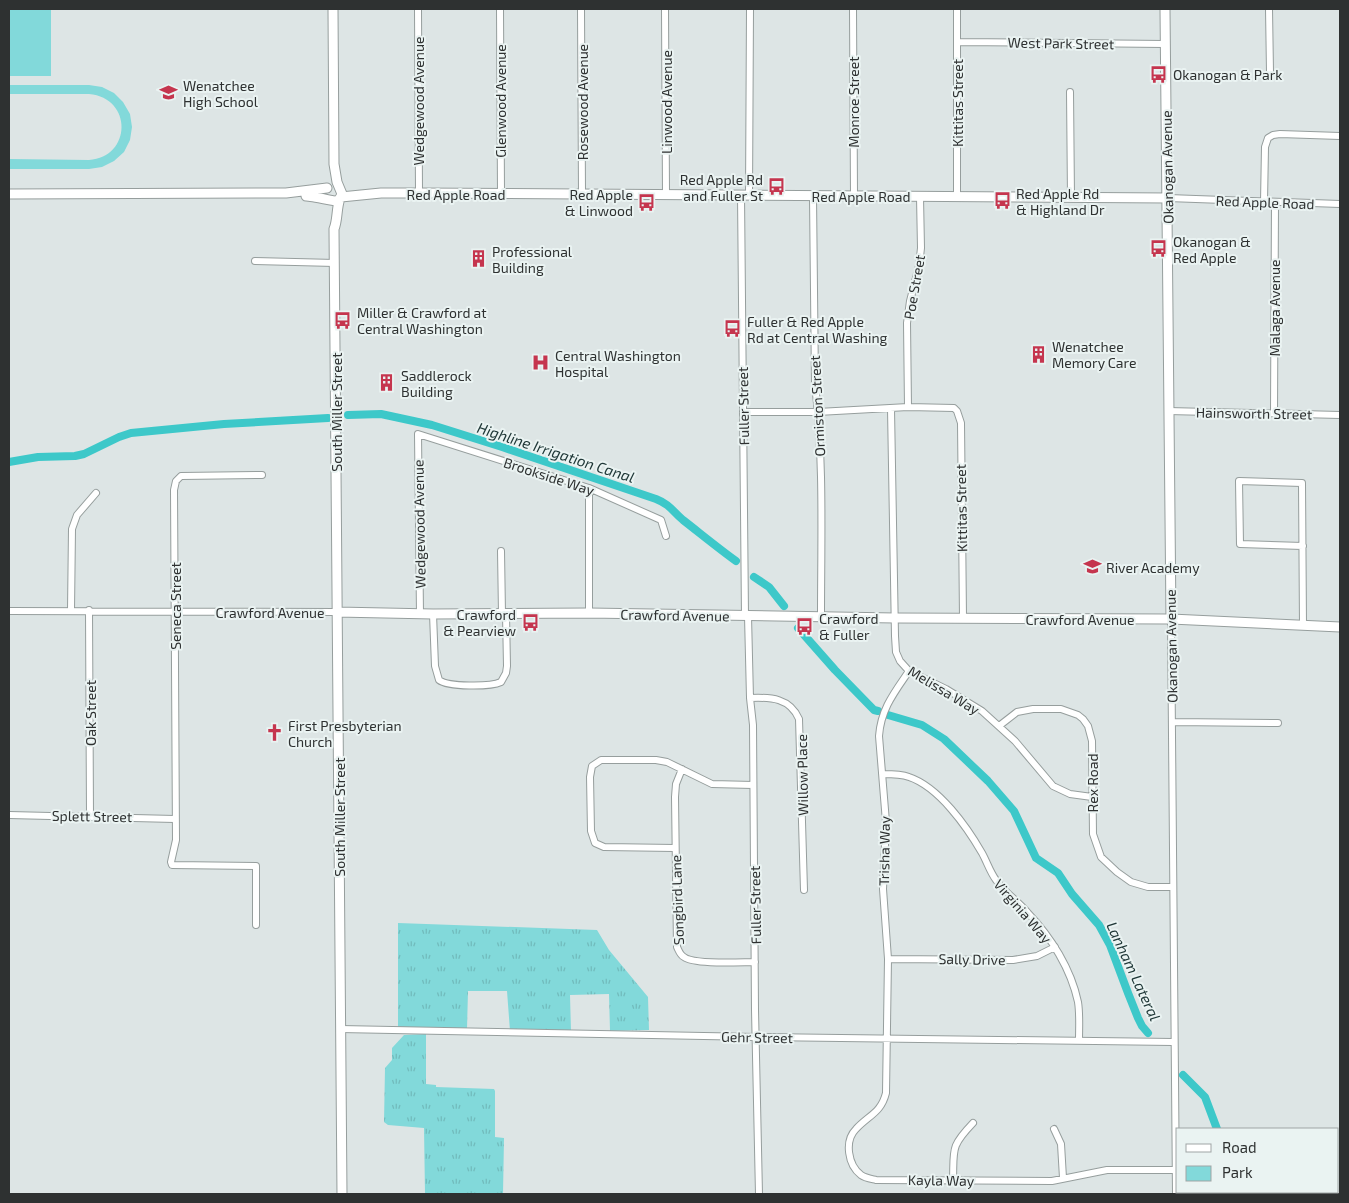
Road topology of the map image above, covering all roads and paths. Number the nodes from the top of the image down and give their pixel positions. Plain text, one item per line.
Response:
1 (333, 9) edge
2 (418, 9) edge
3 (500, 9) edge
4 (581, 9) edge
5 (665, 9) edge
6 (750, 9) edge
7 (853, 9) edge
8 (957, 9) edge
9 (1165, 9) edge
10 (1269, 9) edge
11 (957, 42) junction
12 (1165, 44) junction
13 (1270, 72) dead end
14 (1070, 92) dead end
15 (1340, 136) edge
16 (334, 164) junction
17 (328, 188) junction
18 (286, 193) junction
19 (340, 193) junction
20 (419, 193) junction
21 (9, 194) edge
22 (501, 194) junction
23 (582, 194) junction
24 (666, 195) junction
25 (745, 195) junction
26 (813, 196) junction
27 (854, 196) junction
28 (920, 197) junction
29 (957, 197) junction
30 (1071, 198) junction
31 (1168, 198) junction
32 (329, 200) junction
33 (1264, 202) junction
34 (1275, 202) junction
35 (1340, 204) edge
36 (334, 229) junction
37 (255, 260) dead end
38 (334, 263) junction
39 (908, 407) junction
40 (891, 409) junction
41 (1168, 411) junction
42 (743, 412) junction
43 (818, 412) junction
44 (1274, 413) junction
45 (1340, 415) edge
46 (418, 434) joint
47 (262, 475) dead end
48 (589, 488) junction
49 (96, 493) dead end
50 (666, 536) dead end
51 (1303, 546) junction
52 (501, 551) dead end
53 (72, 610) junction
54 (89, 610) junction
55 (9, 611) edge
56 (174, 611) junction
57 (337, 612) junction
58 (589, 613) junction
59 (420, 614) junction
60 (433, 614) junction
61 (504, 614) junction
62 (746, 616) junction
63 (821, 617) junction
64 (895, 618) junction
65 (963, 618) junction
66 (1171, 619) junction
67 (1303, 625) junction
68 (1340, 627) edge
69 (909, 671) junction
70 (750, 698) junction
71 (1172, 722) junction
72 (1278, 723) dead end
73 (999, 726) junction
74 (682, 769) junction
75 (883, 774) junction
76 (753, 785) junction
77 (1092, 797) junction
78 (9, 815) edge
79 (90, 816) junction
80 (176, 819) junction
81 (676, 848) junction
82 (1174, 887) junction
83 (804, 890) dead end
84 (256, 925) dead end
85 (1054, 948) junction
86 (888, 959) junction
87 (755, 962) junction
88 (340, 1029) junction
89 (756, 1037) junction
90 (887, 1039) junction
91 (1079, 1040) junction
92 (1174, 1042) junction
93 (973, 1123) dead end
94 (1054, 1129) dead end
95 (1175, 1170) junction
96 (1063, 1178) junction
97 (953, 1181) junction
98 (342, 1194) edge
99 (759, 1194) edge
100 (1176, 1194) edge

1 - 16 street, South Miller Street
2 - 20 street, Wedgewood Avenue
3 - 22 street, Glenwood Avenue
4 - 23 street, Rosewood Avenue
5 - 24 street, Linwood Avenue
6 - 25 street, Fuller Street
7 - 27 street, Monroe Street
8 - 11 street, Kittitas Street
9 - 12 street, Okanogan Avenue
10 - 13 street
11 - 12 street, West Park Street
11 - 29 street, Kittitas Street
12 - 31 street, Okanogan Avenue
14 - 30 street
15 - 33 street
16 - 17 street, South Miller Street
16 - 19 street, South Miller Street
17 - 18 street
17 - 19 street
17 - 32 street
18 - 21 street
18 - 32 street
19 - 20 street, Red Apple Road
19 - 32 street
19 - 36 street, South Miller Street
20 - 22 street, Red Apple Road
22 - 23 street, Red Apple Road
23 - 24 street, Red Apple Road
24 - 25 street, Red Apple Road
25 - 26 street, Red Apple Road
25 - 42 street, Fuller Street
26 - 27 street, Red Apple Road
26 - 43 street, Ormiston Street
27 - 28 street, Red Apple Road
28 - 29 street, Red Apple Road
28 - 39 street, Poe Street
29 - 30 street, Red Apple Road
30 - 31 street, Red Apple Road
31 - 33 street, Red Apple Road
31 - 41 street, Okanogan Avenue
32 - 36 street, South Miller Street
33 - 34 street, Red Apple Road
34 - 35 street, Red Apple Road
34 - 44 street, Malaga Avenue
36 - 38 street, South Miller Street
37 - 38 street
38 - 57 street, South Miller Street
39 - 40 street
39 - 65 street, Kittitas Street
40 - 43 street
40 - 64 street
41 - 44 street, Hainsworth Street
41 - 66 street, Okanogan Avenue
42 - 43 street
42 - 62 street, Fuller Street
43 - 63 street, Ormiston Street
44 - 45 street, Hainsworth Street
46 - 48 street, Brookside Way
46 - 59 street, Wedgewood Avenue
47 - 56 street, Seneca Street
48 - 50 street, Brookside Way
48 - 58 street
49 - 53 street
51 - 51 street
51 - 67 street
52 - 61 street
53 - 54 street, Crawford Avenue
53 - 55 street, Crawford Avenue
54 - 56 street, Crawford Avenue
54 - 79 street, Oak Street
56 - 57 street, Crawford Avenue
56 - 80 street, Seneca Street
57 - 59 street, Crawford Avenue
57 - 88 street, South Miller Street
58 - 61 street, Crawford Avenue
58 - 62 street, Crawford Avenue
59 - 60 street, Crawford Avenue
60 - 61 street, Crawford Avenue
60 - 61 street
62 - 63 street, Crawford Avenue
62 - 70 street, Fuller Street
63 - 64 street, Crawford Avenue
64 - 65 street, Crawford Avenue
64 - 69 street, Melissa Way
65 - 66 street, Crawford Avenue
66 - 67 street, Crawford Avenue
66 - 71 street, Okanogan Avenue
67 - 68 street, Crawford Avenue
69 - 73 street, Melissa Way
69 - 75 street, Trisha Way
70 - 76 street, Fuller Street
70 - 83 street, Willow Place
71 - 72 street
71 - 82 street, Okanogan Avenue
73 - 77 street, Melissa Way
73 - 77 street, Rex Road
74 - 76 street
74 - 81 street, Songbird Lane
74 - 81 street
75 - 85 street, Virginia Way
75 - 86 street, Trisha Way
76 - 87 street, Fuller Street
77 - 82 street, Rex Road
78 - 79 street, Splett Street
79 - 80 street, Splett Street
80 - 84 street, Seneca Street
81 - 87 street, Songbird Lane
82 - 92 street, Okanogan Avenue
85 - 86 street, Sally Drive
85 - 91 street, Virginia Way
86 - 90 street, Trisha Way
87 - 89 street, Fuller Street
88 - 89 street, Gehr Street
88 - 98 street, South Miller Street
89 - 90 street, Gehr Street
89 - 99 street, Fuller Street
90 - 91 street, Gehr Street
90 - 97 street, Kayla Way
91 - 92 street, Gehr Street
92 - 95 street, Okanogan Avenue
93 - 97 street
94 - 96 street
95 - 96 street, Kayla Way
95 - 100 street, Okanogan Avenue
96 - 97 street, Kayla Way

